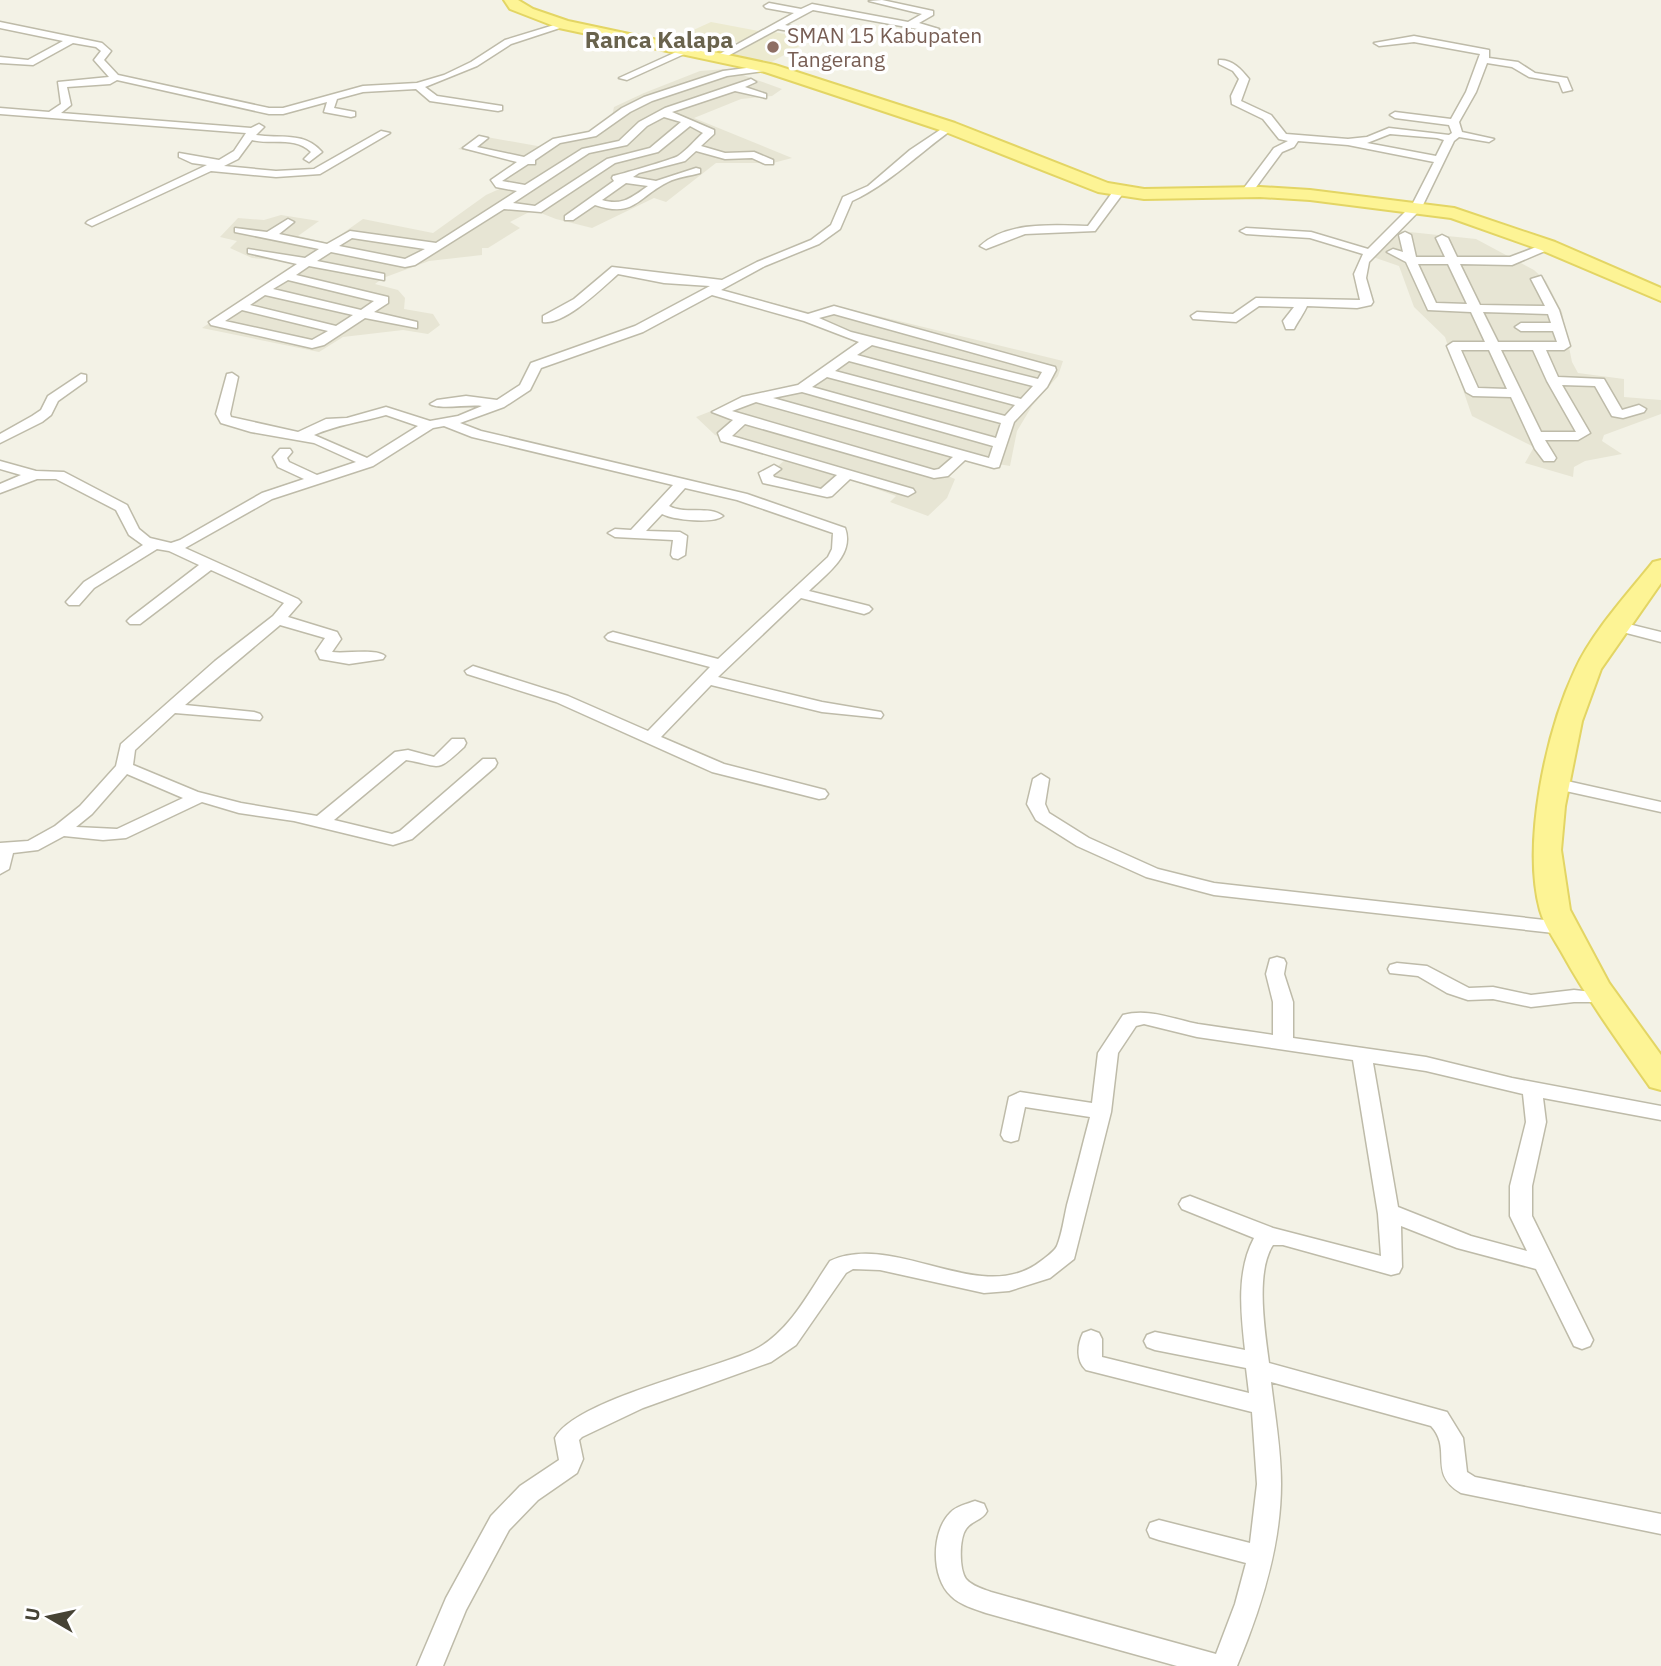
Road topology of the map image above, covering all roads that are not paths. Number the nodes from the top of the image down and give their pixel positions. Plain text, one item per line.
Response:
1 (511, 0) edge
2 (874, 1) edge
3 (769, 6) dead end
4 (802, 12) junction
5 (0, 25) edge
6 (564, 25) junction
7 (909, 25) junction
8 (776, 26) junction
9 (934, 29) dead end
10 (824, 36) dead end
11 (73, 39) junction
12 (1379, 43) dead end
13 (688, 50) junction
14 (721, 56) junction
15 (0, 60) edge
16 (1482, 60) junction
17 (1222, 62) dead end
18 (30, 63) junction
19 (0, 68) edge
20 (769, 68) junction
21 (115, 78) junction
22 (624, 79) dead end
23 (751, 82) dead end
24 (418, 86) junction
25 (734, 87) junction
26 (1567, 90) dead end
27 (672, 91) junction
28 (761, 96) dead end
29 (331, 97) junction
30 (695, 100) junction
31 (723, 104) dead end
32 (498, 107) dead end
33 (0, 111) edge
34 (283, 111) junction
35 (708, 111) dead end
36 (17, 113) junction
37 (663, 113) junction
38 (52, 114) junction
39 (351, 114) dead end
40 (1395, 115) dead end
41 (0, 118) edge
42 (689, 121) junction
43 (1454, 122) junction
44 (949, 127) junction
45 (250, 133) junction
46 (385, 133) dead end
47 (1453, 136) junction
48 (483, 138) dead end
49 (1294, 139) junction
50 (1489, 139) dead end
51 (1348, 142) junction
52 (694, 147) junction
53 (183, 155) dead end
54 (309, 159) dead end
55 (681, 159) junction
56 (1439, 160) junction
57 (525, 161) junction
58 (769, 162) dead end
59 (217, 166) junction
60 (560, 168) junction
61 (592, 173) junction
62 (624, 179) junction
63 (656, 184) junction
64 (527, 189) junction
65 (1118, 192) junction
66 (1247, 192) junction
67 (594, 201) junction
68 (501, 205) junction
69 (1418, 207) junction
70 (569, 218) dead end
71 (288, 222) dead end
72 (92, 223) dead end
73 (239, 230) dead end
74 (1246, 231) dead end
75 (1405, 235) dead end
76 (269, 236) junction
77 (1442, 238) dead end
78 (293, 240) junction
79 (986, 246) dead end
80 (1548, 246) junction
81 (331, 247) junction
82 (434, 248) junction
83 (252, 251) dead end
84 (1393, 252) dead end
85 (1370, 253) junction
86 (269, 254) junction
87 (1411, 260) junction
88 (1455, 260) junction
89 (307, 262) junction
90 (286, 276) junction
91 (380, 277) dead end
92 (1537, 279) dead end
93 (720, 290) junction
94 (264, 291) junction
95 (1661, 295) edge
96 (1299, 303) junction
97 (240, 306) junction
98 (1478, 310) junction
99 (1553, 310) junction
100 (365, 313) junction
101 (1197, 316) dead end
102 (806, 317) junction
103 (547, 319) dead end
104 (413, 325) dead end
105 (1290, 326) dead end
106 (1521, 327) dead end
107 (1559, 327) junction
108 (339, 330) junction
109 (909, 331) junction
110 (869, 341) junction
111 (887, 345) junction
112 (965, 345) junction
113 (1495, 345) junction
114 (1538, 346) junction
115 (850, 357) junction
116 (946, 360) junction
117 (824, 372) junction
118 (232, 377) dead end
119 (80, 378) dead end
120 (927, 378) junction
121 (1553, 381) junction
122 (1042, 384) junction
123 (802, 388) junction
124 (896, 391) junction
125 (1517, 393) junction
126 (914, 397) junction
127 (757, 398) junction
128 (852, 403) junction
129 (1023, 403) junction
130 (437, 404) dead end
131 (499, 404) junction
132 (1639, 409) dead end
133 (891, 412) junction
134 (743, 419) junction
135 (828, 419) junction
136 (1008, 421) junction
137 (445, 422) junction
138 (429, 425) junction
139 (936, 425) junction
140 (301, 436) junction
141 (1536, 436) junction
142 (808, 437) junction
143 (0, 439) edge
144 (915, 442) junction
145 (1002, 444) junction
146 (285, 452) dead end
147 (0, 456) edge
148 (785, 456) junction
149 (961, 456) junction
150 (1549, 458) dead end
151 (890, 460) junction
152 (368, 463) junction
153 (0, 465) edge
154 (774, 469) dead end
155 (27, 472) junction
156 (847, 474) junction
157 (314, 479) junction
158 (864, 479) junction
159 (683, 482) junction
160 (0, 489) edge
161 (908, 492) dead end
162 (660, 507) junction
163 (716, 516) dead end
164 (615, 533) dead end
165 (635, 535) junction
166 (154, 545) junction
167 (172, 547) junction
168 (678, 555) dead end
169 (210, 563) junction
170 (1659, 574) edge
171 (799, 593) junction
172 (74, 603) dead end
173 (863, 609) dead end
174 (278, 618) junction
175 (135, 621) dead end
176 (1616, 626) junction
177 (613, 637) dead end
178 (1661, 637) edge
179 (377, 656) dead end
180 (721, 664) junction
181 (472, 671) dead end
182 (709, 680) junction
183 (173, 708) junction
184 (876, 715) dead end
185 (254, 716) dead end
186 (652, 737) junction
187 (458, 743) dead end
188 (489, 763) dead end
189 (124, 767) junction
190 (1041, 779) dead end
191 (1558, 784) junction
192 (818, 794) dead end
193 (196, 797) junction
194 (1661, 807) edge
195 (320, 823) junction
196 (61, 830) junction
197 (2, 849) edge
198 (0, 869) edge
199 (1563, 928) junction
200 (1277, 963) dead end
201 (1397, 969) dead end
202 (1604, 998) junction
203 (1283, 1043) junction
204 (1362, 1055) junction
205 (1661, 1079) edge
206 (1532, 1089) junction
207 (1101, 1112) junction
208 (1661, 1113) edge
209 (1011, 1135) dead end
210 (1190, 1204) dead end
211 (1390, 1212) junction
212 (1271, 1236) junction
213 (1543, 1262) junction
214 (1091, 1339) dead end
215 (1582, 1340) dead end
216 (1155, 1341) dead end
217 (1256, 1365) junction
218 (1262, 1405) junction
219 (975, 1511) dead end
220 (1661, 1524) edge
221 (1159, 1530) dead end
222 (1260, 1556) junction
223 (430, 1666) edge
224 (1221, 1666) edge

1 - 6 main road
2 - 7 street
3 - 4 street
4 - 7 street
4 - 8 street
5 - 11 street
6 - 13 main road
6 - 24 street
7 - 9 street
8 - 10 street
8 - 14 street
11 - 18 street
11 - 21 street
12 - 16 street
13 - 14 main road
13 - 22 street
14 - 20 main road
15 - 18 street
16 - 26 street
16 - 43 street
17 - 49 street
18 - 19 street
20 - 27 street
20 - 44 main road
21 - 34 street
21 - 38 street
23 - 25 street
24 - 29 street
24 - 32 street
25 - 28 street
25 - 30 street
27 - 30 street
27 - 57 street
29 - 34 street
29 - 39 street
30 - 31 street
30 - 35 street
30 - 37 street
33 - 36 street
34 - 45 street
36 - 38 street
36 - 41 street
37 - 42 street
37 - 60 street
38 - 45 street
40 - 43 street
42 - 52 street
42 - 61 street
43 - 47 street
44 - 65 main road
44 - 93 street
45 - 54 street
45 - 59 street
46 - 59 street
47 - 50 street
47 - 51 street
47 - 56 street
48 - 57 street
49 - 51 street
49 - 66 street
51 - 56 street
52 - 55 street
52 - 58 street
53 - 59 street
55 - 62 street
55 - 63 street
56 - 69 street
57 - 60 street
57 - 64 street
59 - 72 street
60 - 61 street
60 - 64 street
61 - 62 street
61 - 68 street
62 - 63 street
62 - 67 street
63 - 67 street
64 - 68 street
65 - 66 main road
65 - 79 street
66 - 69 main road
67 - 70 street
68 - 82 street
69 - 80 main road
69 - 85 street
71 - 76 street
73 - 76 street
74 - 85 street
75 - 87 street
76 - 78 street
77 - 88 street
78 - 81 street
78 - 86 street
80 - 88 street
80 - 95 main road
81 - 82 street
81 - 82 street
81 - 89 street
83 - 86 street
84 - 87 street
85 - 96 street
86 - 89 street
87 - 88 street
87 - 98 street
88 - 98 street
89 - 90 street
89 - 91 street
90 - 94 street
90 - 100 street
92 - 99 street
93 - 102 street
93 - 103 street
93 - 131 street
94 - 97 street
94 - 100 street
96 - 101 street
96 - 105 street
97 - 108 street
97 - 108 street
98 - 99 street
98 - 113 street
99 - 107 street
100 - 104 street
100 - 108 street
102 - 109 street
102 - 110 street
106 - 107 street
107 - 114 street
109 - 111 street
109 - 112 street
110 - 111 street
110 - 115 street
111 - 116 street
112 - 116 street
112 - 122 street
113 - 114 street
113 - 125 street
113 - 125 street
114 - 121 street
115 - 117 street
115 - 120 street
116 - 120 street
116 - 122 street
117 - 123 street
117 - 124 street
118 - 140 street
119 - 143 street
120 - 124 street
120 - 126 street
120 - 129 street
121 - 132 street
121 - 141 street
122 - 129 street
123 - 127 street
123 - 128 street
124 - 126 street
125 - 141 street
126 - 133 street
126 - 136 street
127 - 134 street
127 - 135 street
128 - 133 street
128 - 135 street
129 - 136 street
130 - 131 street
131 - 137 street
133 - 139 street
134 - 142 street
134 - 148 street
135 - 142 street
135 - 144 street
136 - 145 street
137 - 138 street
137 - 159 street
138 - 140 street
138 - 152 street
139 - 144 street
139 - 145 street
140 - 152 street
141 - 150 street
142 - 148 street
142 - 151 street
144 - 149 street
144 - 151 street
145 - 149 street
146 - 157 street
147 - 155 street
148 - 156 street
149 - 151 street
151 - 158 street
152 - 157 street
153 - 155 street
154 - 156 street
155 - 160 street
155 - 166 street
156 - 158 street
157 - 167 street
158 - 161 street
159 - 162 street
159 - 171 street
162 - 163 street
162 - 165 street
164 - 165 street
165 - 168 street
166 - 167 street
166 - 172 street
167 - 169 street
169 - 174 street
169 - 175 street
170 - 176 main road
171 - 173 street
171 - 180 street
174 - 179 street
174 - 183 street
176 - 178 street
176 - 191 main road
177 - 180 street
180 - 182 street
181 - 186 street
182 - 184 street
182 - 186 street
183 - 185 street
183 - 189 street
186 - 192 street
187 - 195 street
188 - 195 street
189 - 193 street
189 - 196 street
190 - 199 street
191 - 194 street
191 - 199 main road
193 - 195 street
193 - 196 street
196 - 197 street
197 - 198 street
199 - 202 main road
200 - 203 street
201 - 202 street
202 - 205 main road
203 - 204 street
203 - 207 street
204 - 206 street
204 - 211 street
206 - 208 street
206 - 213 street
207 - 209 street
207 - 223 street
210 - 212 street
211 - 212 street
211 - 213 street
212 - 217 street
213 - 215 street
214 - 218 street
216 - 217 street
217 - 218 street
217 - 220 street
218 - 222 street
219 - 224 street
221 - 222 street
222 - 224 street

